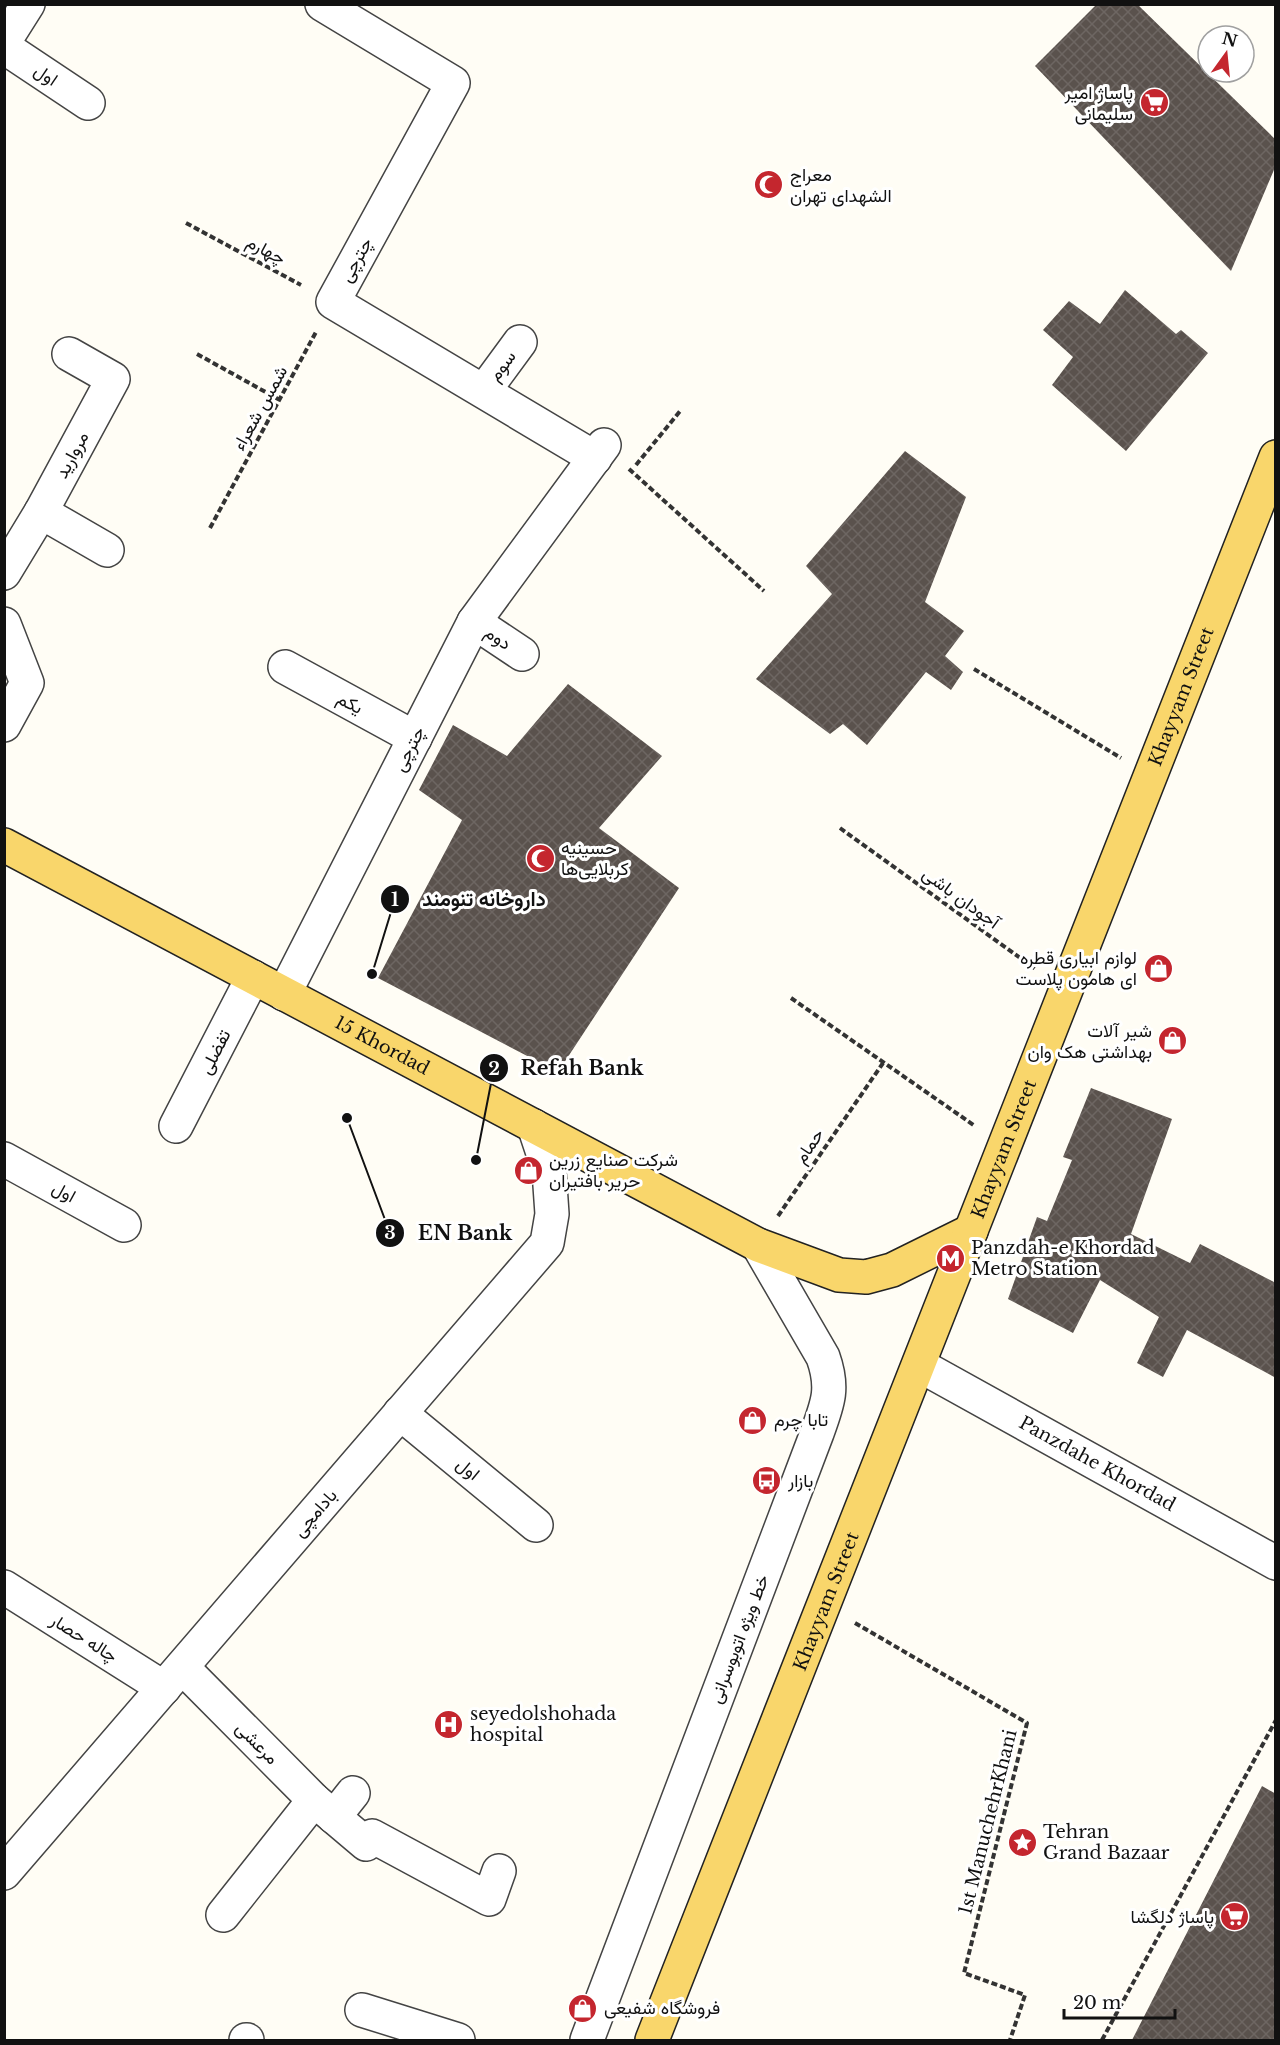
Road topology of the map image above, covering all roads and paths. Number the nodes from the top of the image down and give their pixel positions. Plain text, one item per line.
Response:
1 (28, 4) edge
2 (341, 9) edge
3 (4, 42) edge
4 (4, 47) edge
5 (88, 103) dead end
6 (186, 223) dead end
7 (333, 302) junction
8 (520, 342) dead end
9 (69, 354) dead end
10 (197, 354) dead end
11 (484, 391) junction
12 (280, 400) junction
13 (681, 410) dead end
14 (599, 452) junction
15 (1275, 457) edge
16 (631, 471) junction
17 (41, 512) junction
18 (210, 528) dead end
19 (107, 550) dead end
20 (4, 573) edge
21 (764, 591) dead end
22 (474, 622) junction
23 (4, 624) edge
24 (522, 654) dead end
25 (285, 667) dead end
26 (974, 669) dead end
27 (4, 725) edge
28 (415, 738) junction
29 (1150, 775) junction
30 (840, 828) dead end
31 (4, 845) edge
32 (253, 977) junction
33 (1065, 990) junction
34 (284, 994) junction
35 (791, 998) dead end
36 (883, 1063) junction
37 (176, 1126) dead end
38 (534, 1126) junction
39 (1004, 1147) junction
40 (4, 1159) edge
41 (124, 1226) dead end
42 (971, 1231) junction
43 (758, 1245) junction
44 (919, 1365) junction
45 (400, 1413) junction
46 (536, 1525) dead end
47 (1275, 1563) edge
48 (4, 1587) edge
49 (826, 1606) junction
50 (173, 1677) junction
51 (1275, 1720) edge
52 (333, 1803) junction
53 (4, 1874) edge
54 (494, 1885) dead end
55 (223, 1915) dead end
56 (362, 2010) dead end
57 (458, 2040) edge
58 (587, 2040) edge
59 (652, 2040) edge
60 (1010, 2040) edge
61 (1102, 2040) edge

1 - 3 street
2 - 7 street, چترچی
4 - 5 street, اول
6 - 7 path, چهارم
7 - 11 street, چترچی
7 - 12 path, شمس شعراء
8 - 11 street, سوم
9 - 17 street, مروارید
10 - 12 path
11 - 14 street, چترچی
12 - 18 path, شمس شعراء
13 - 16 path
14 - 16 path
14 - 22 street, چترچی
15 - 29 main road, Khayyam Street
16 - 21 path
17 - 19 street
17 - 20 street, مروارید
22 - 24 street, دوم
22 - 28 street, چترچی
23 - 27 street
25 - 28 street, یکم
26 - 29 path
28 - 34 street, چترچی
29 - 33 main road, Khayyam Street
30 - 33 path, آجودان باشی
31 - 32 main road, 15 Khordad
32 - 34 main road, 15 Khordad
32 - 37 street, تفضلی
33 - 39 main road, Khayyam Street
34 - 38 main road, 15 Khordad
35 - 36 path
36 - 39 path
36 - 43 path, حمام
38 - 43 main road, 15 Khordad
38 - 45 street, بادامچی
39 - 42 main road, Khayyam Street
40 - 41 street, اول
42 - 43 main road, 15 Khordad
42 - 44 main road, Khayyam Street
43 - 58 street, خط ویژه اتوبوسرانی
44 - 47 street, Panzdahe Khordad
44 - 49 main road, Khayyam Street
45 - 46 street, اول
45 - 50 street, بادامچی
48 - 50 street, چاله حصار
49 - 59 main road, Khayyam Street
49 - 60 path, 1st ManuchehrKhani
50 - 52 street, مرعشی
50 - 53 street, بادامچی
51 - 61 path
52 - 54 street, مرعشی
52 - 55 street
56 - 57 street

